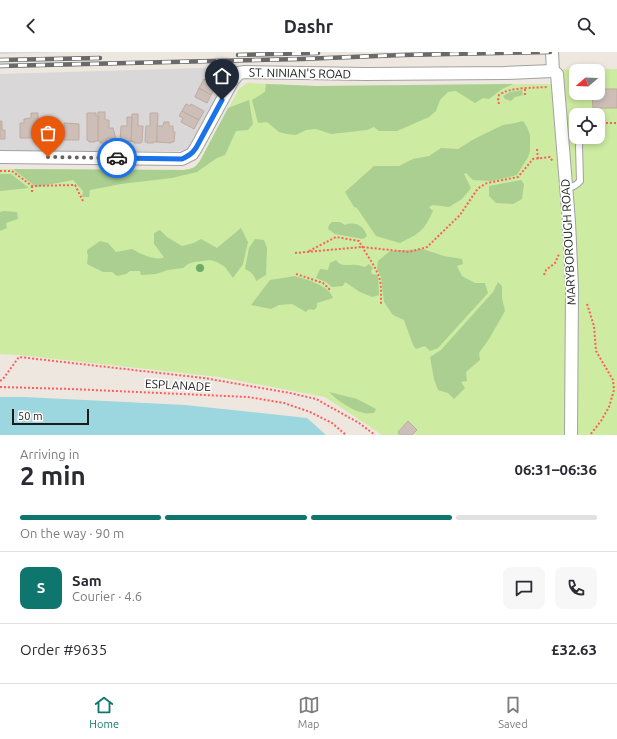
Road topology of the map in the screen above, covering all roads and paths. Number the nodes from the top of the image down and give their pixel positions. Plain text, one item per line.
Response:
1 (552, 52) edge
2 (553, 70) junction
3 (525, 89) dead end
4 (525, 95) dead end
5 (605, 123) edge
6 (617, 123) edge
7 (579, 144) edge
8 (538, 149) dead end
9 (0, 157) edge
10 (538, 158) junction
11 (553, 169) dead end
12 (0, 171) edge
13 (32, 186) junction
14 (46, 186) junction
15 (566, 188) junction
16 (46, 190) dead end
17 (32, 193) dead end
18 (83, 201) dead end
19 (362, 247) junction
20 (308, 251) junction
21 (560, 251) dead end
22 (295, 253) dead end
23 (296, 274) dead end
24 (544, 275) dead end
25 (330, 290) dead end
26 (381, 304) dead end
27 (587, 304) dead end
28 (0, 381) edge
29 (0, 387) edge
30 (346, 435) edge
31 (375, 435) edge
32 (571, 435) edge
33 (590, 435) edge

1 - 2 street, MARYBOROUGH ROAD
2 - 9 street, ST. NINIAN'S ROAD
2 - 15 street, MARYBOROUGH ROAD
3 - 4 path
5 - 6 path
7 - 15 lane
8 - 10 path
10 - 11 path
10 - 19 path
12 - 13 path
13 - 14 path
13 - 17 path
14 - 16 path
14 - 18 path
15 - 32 street, MARYBOROUGH ROAD
19 - 20 path
19 - 20 path
19 - 26 path
20 - 22 path
21 - 24 path
23 - 25 path
27 - 33 path
28 - 31 path
29 - 30 path, ESPLANADE

